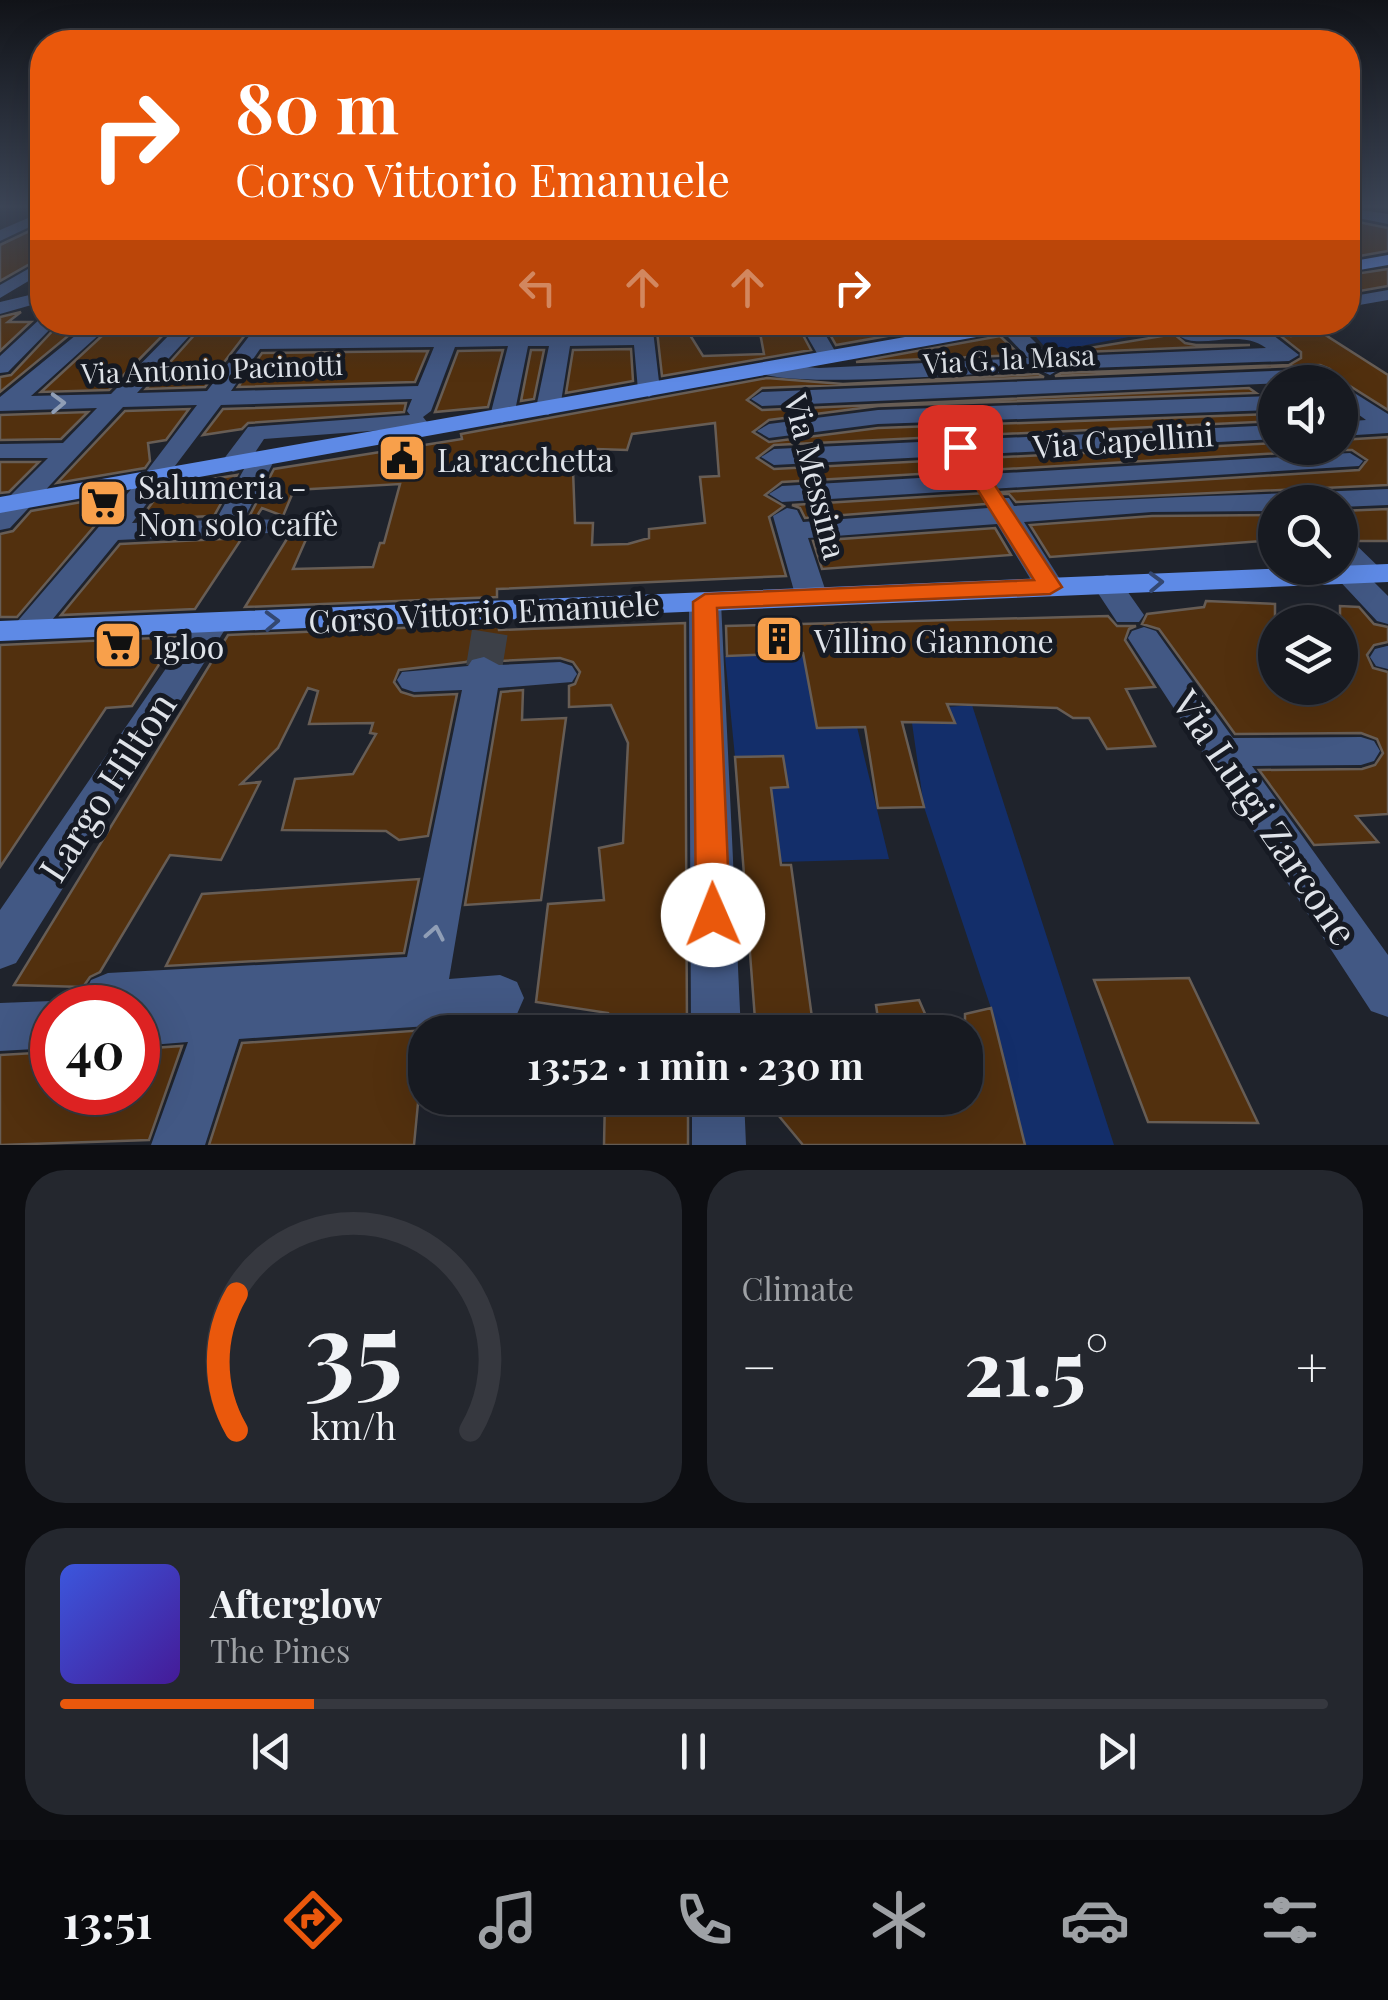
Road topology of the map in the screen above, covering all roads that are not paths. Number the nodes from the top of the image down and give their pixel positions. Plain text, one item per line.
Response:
1 (30, 274) edge
2 (0, 293) edge
3 (1388, 295) edge
4 (30, 299) edge
5 (1360, 300) edge
6 (0, 308) edge
7 (33, 335) edge
8 (88, 335) edge
9 (180, 335) edge
10 (261, 335) edge
11 (439, 335) edge
12 (451, 335) edge
13 (521, 335) edge
14 (561, 335) edge
15 (643, 335) edge
16 (816, 335) edge
17 (926, 335) edge
18 (1022, 335) edge
19 (1188, 335) edge
20 (1261, 335) edge
21 (255, 343) junction
22 (894, 346) junction
23 (1129, 350) junction
24 (1285, 352) junction
25 (1215, 355) junction
26 (829, 358) junction
27 (337, 359) edge
28 (3, 361) edge
29 (1045, 362) junction
30 (1303, 365) edge
31 (909, 369) junction
32 (760, 370) junction
33 (1244, 378) junction
34 (1258, 378) edge
35 (1162, 381) junction
36 (1063, 386) junction
37 (1258, 389) edge
38 (649, 390) junction
39 (426, 392) junction
40 (925, 392) junction
41 (214, 398) junction
42 (762, 399) junction
43 (116, 401) junction
44 (5, 404) edge
45 (1258, 404) edge
46 (1358, 406) edge
47 (1191, 407) junction
48 (548, 408) junction
49 (1082, 411) junction
50 (502, 416) junction
51 (941, 416) junction
52 (1388, 425) edge
53 (413, 427) junction
54 (1358, 428) edge
55 (299, 430) junction
56 (769, 431) junction
57 (1258, 433) edge
58 (1222, 434) junction
59 (1102, 439) junction
60 (960, 447) junction
61 (66, 450) junction
62 (0, 451) edge
63 (274, 457) junction
64 (774, 457) junction
65 (233, 464) junction
66 (1263, 465) edge
67 (1354, 465) edge
68 (1256, 466) junction
69 (1129, 474) junction
70 (155, 478) junction
71 (984, 483) junction
72 (1276, 485) edge
73 (782, 494) junction
74 (1388, 494) edge
75 (1358, 497) edge
76 (9, 504) edge
77 (1152, 504) junction
78 (1258, 504) edge
79 (1007, 518) junction
80 (0, 522) edge
81 (279, 526) dead end
82 (226, 528) junction
83 (790, 531) junction
84 (109, 532) junction
85 (1362, 567) edge
86 (1107, 584) junction
87 (1050, 587) junction
88 (812, 598) junction
89 (705, 602) junction
90 (1388, 614) edge
91 (212, 623) junction
92 (14, 630) edge
93 (484, 673) junction
94 (560, 674) dead end
95 (414, 680) dead end
96 (1361, 751) dead end
97 (1222, 752) junction
98 (0, 948) edge
99 (160, 993) edge
100 (1388, 995) edge
101 (500, 998) dead end
102 (716, 1015) edge
103 (222, 1016) junction
104 (160, 1020) edge
105 (30, 1026) edge
106 (0, 1027) edge
107 (718, 1115) edge
108 (178, 1145) edge
109 (719, 1145) edge

1 - 2 street
3 - 5 street
4 - 6 street
7 - 28 street
8 - 44 street
9 - 43 street
10 - 21 street
11 - 27 street
12 - 39 street
13 - 50 street
14 - 48 street
15 - 38 street
16 - 26 street
17 - 22 main road
18 - 29 street
19 - 25 street
20 - 24 street
21 - 27 street
21 - 41 street
22 - 26 main road
22 - 31 street
23 - 25 street
23 - 29 street
23 - 35 street
24 - 25 street
24 - 30 street
25 - 33 street
26 - 32 main road
27 - 39 street, Via Antonio Pacinotti
27 - 41 street, Via Antonio Pacinotti
27 - 55 street
29 - 31 street
29 - 36 street
31 - 32 street
31 - 40 street
32 - 38 main road
32 - 42 street, Via Messina
33 - 34 street, Via G. la Masa
33 - 35 street, Via G. la Masa
33 - 37 street
35 - 36 street, Via G. la Masa
35 - 47 street
36 - 40 street, Via G. la Masa
36 - 49 street
38 - 48 main road
39 - 53 street
40 - 42 street, Via G. la Masa
40 - 51 street
41 - 43 street, Via Antonio Pacinotti
41 - 70 street
42 - 56 street, Via Messina
44 -> 43 street, Via Antonio Pacinotti
43 - 61 street
45 - 47 street
46 - 52 street
47 - 49 street
47 - 58 street
48 - 50 main road
49 - 51 street
49 - 59 street
50 - 53 main road
51 - 56 street
51 - 60 street
52 - 54 street
53 - 55 street
53 - 63 main road
55 - 63 street
55 - 65 street
56 - 64 street, Via Messina
57 - 58 street
58 - 59 street
58 - 68 street
59 - 60 street
59 - 69 street
60 - 64 street
60 - 71 street
61 - 62 street
61 - 76 street
63 - 65 main road
63 - 82 street
64 - 73 street, Via Messina
65 - 70 main road
66 - 68 street, Via Capellini
67 - 74 street
68 - 69 street, Via Capellini
68 - 72 street
69 - 71 street, Via Capellini
69 - 77 street
70 - 76 main road
70 - 84 street
71 - 73 street, Via Capellini
71 - 79 street
73 - 83 street, Via Messina
74 - 75 street
76 - 80 street
77 - 78 street
77 - 79 street
79 - 83 street
79 - 87 street
81 - 82 street
82 - 84 street
83 - 88 street, Via Messina
84 - 92 street
86 -> 85 main road, Corso Vittorio Emanuele
85 - 90 street
86 - 87 main road, Corso Vittorio Emanuele
86 - 97 street, Via Luigi Zarcone
87 - 88 main road, Corso Vittorio Emanuele
88 - 89 main road, Corso Vittorio Emanuele
91 -> 89 main road, Corso Vittorio Emanuele
89 - 102 street
91 - 92 main road, Corso Vittorio Emanuele
91 - 98 street, Largo Hilton
93 - 94 street
93 - 95 street
99 -> 93 street
96 - 97 street
97 - 100 street, Via Luigi Zarcone
101 - 103 street
103 - 104 street
103 - 108 street
105 - 106 street
107 - 109 street

